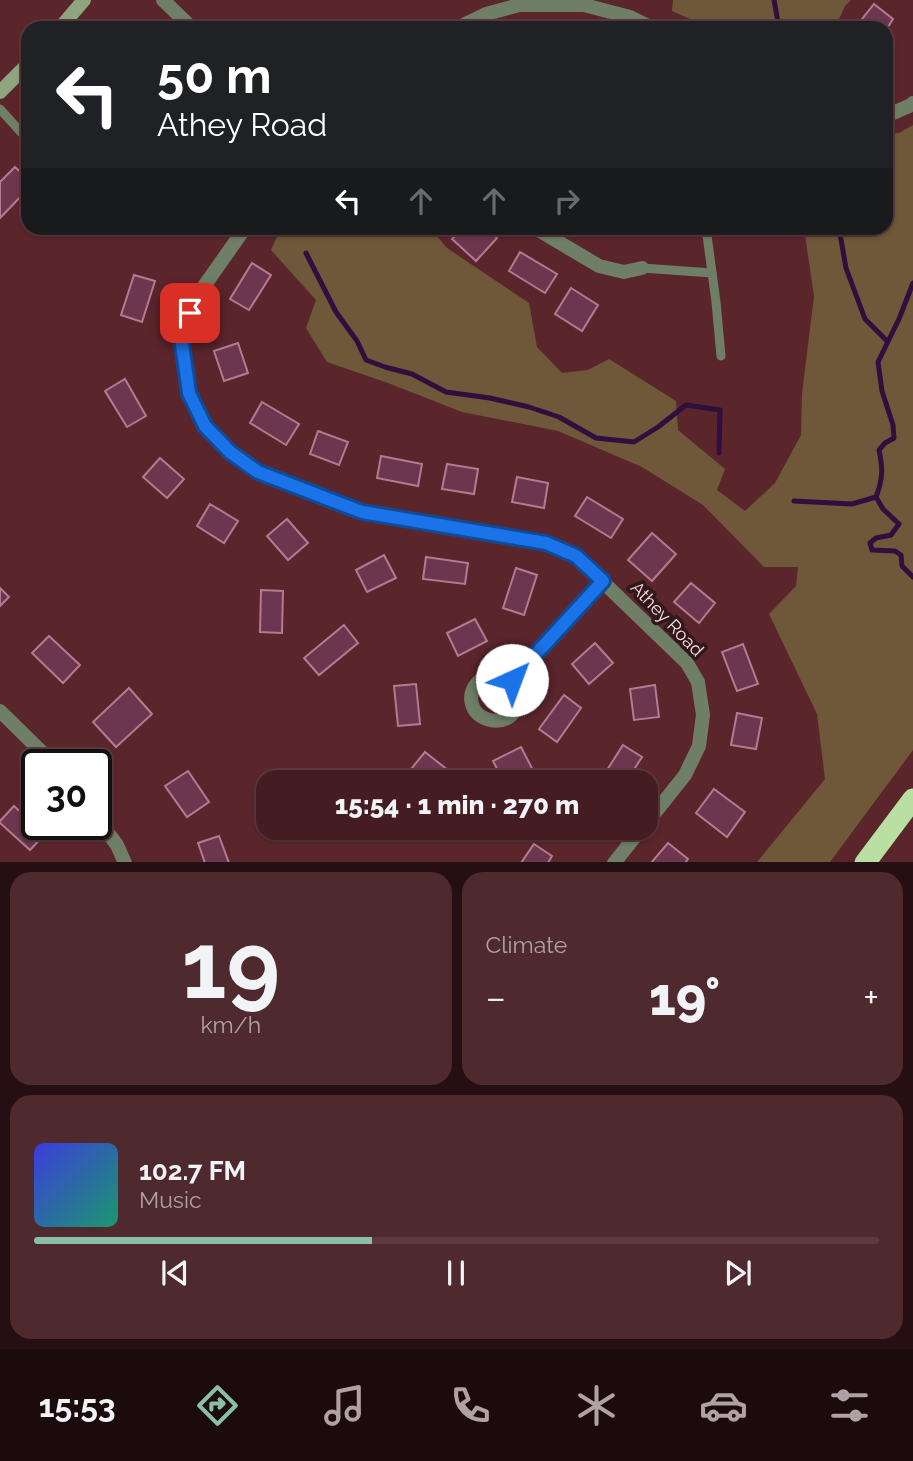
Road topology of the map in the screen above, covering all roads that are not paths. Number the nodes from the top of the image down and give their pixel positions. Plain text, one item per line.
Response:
1 (163, 0) edge
2 (81, 1) edge
3 (65, 21) edge
4 (185, 21) edge
5 (472, 21) edge
6 (637, 21) edge
7 (21, 71) edge
8 (0, 92) edge
9 (913, 103) edge
10 (0, 110) edge
11 (893, 113) edge
12 (21, 132) edge
13 (240, 235) edge
14 (547, 235) edge
15 (706, 235) edge
16 (642, 268) joint
17 (712, 273) junction
18 (720, 356) dead end
19 (603, 581) junction
20 (512, 680) dead end
21 (0, 711) edge
22 (39, 749) edge
23 (913, 799) edge
24 (658, 809) edge
25 (112, 838) edge
26 (633, 840) edge
27 (125, 862) edge
28 (615, 862) edge
29 (866, 862) edge

1 - 4 street
2 - 3 main road
5 - 6 street
7 - 8 main road
9 - 11 street
10 - 12 lane
13 - 19 street, Athey Road
14 - 16 street
15 - 17 lane
16 - 17 lane
17 - 18 lane
19 - 20 street
19 - 24 street, Athey Road
21 - 22 street
23 - 29 highway
25 - 27 street
26 - 28 street, Athey Road

